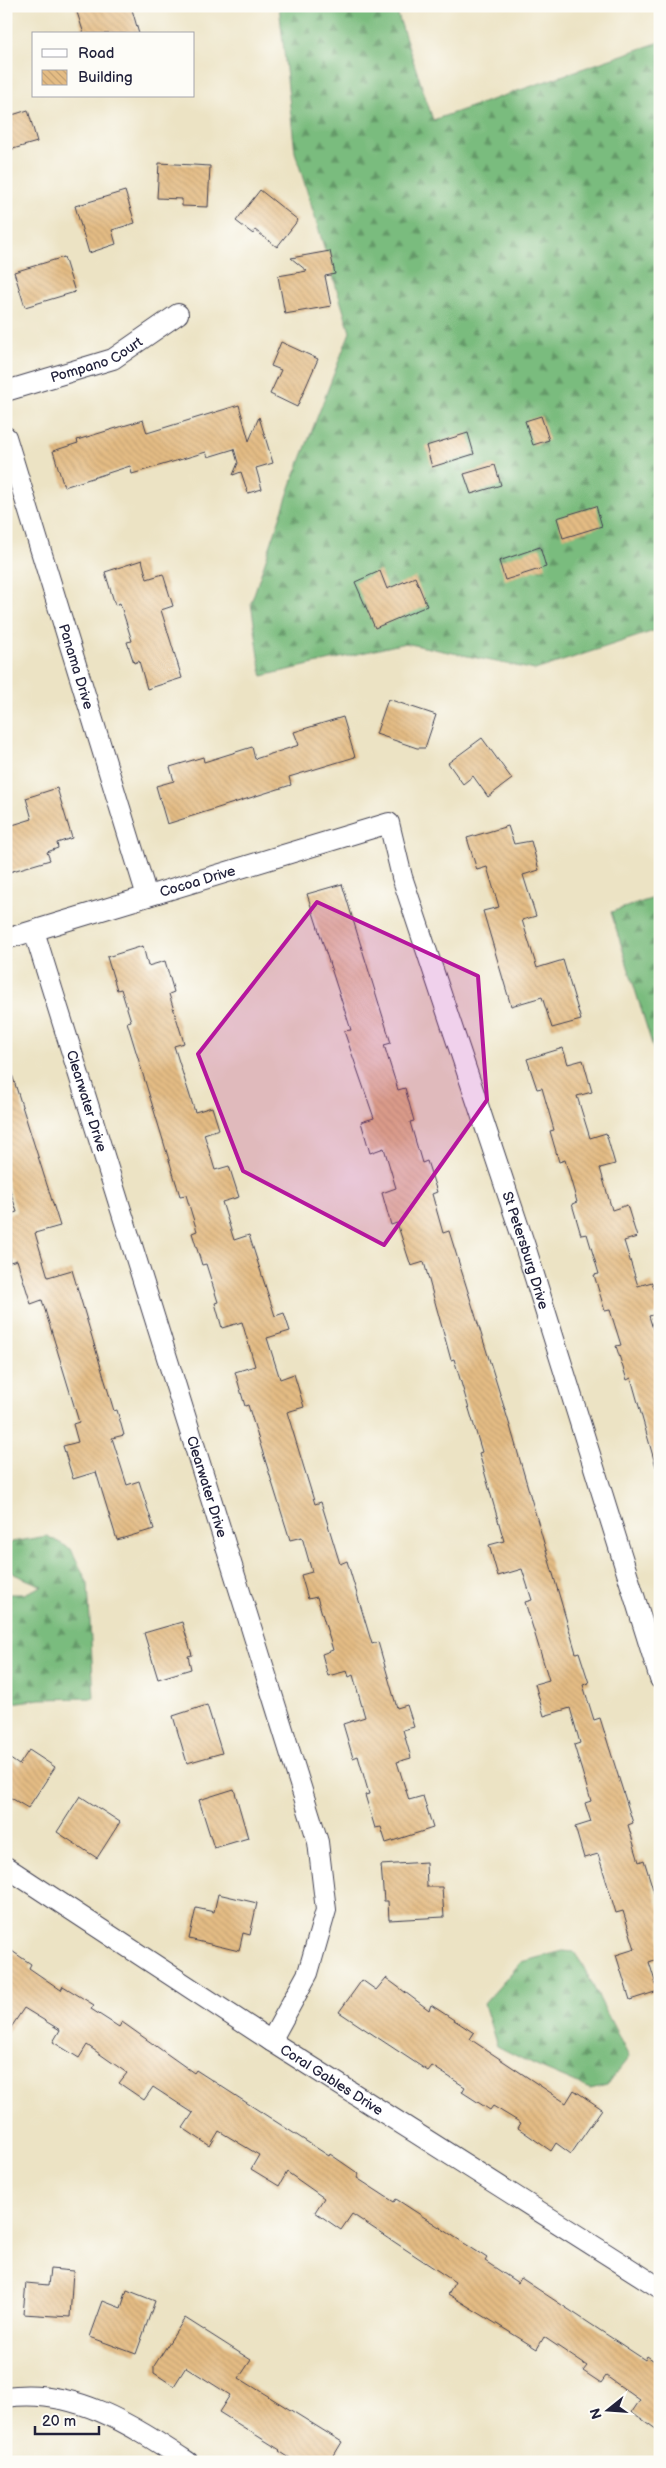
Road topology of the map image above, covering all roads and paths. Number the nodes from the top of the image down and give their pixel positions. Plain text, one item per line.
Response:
1 (178, 314) dead end
2 (6, 391) edge
3 (6, 437) edge
4 (389, 823) joint
5 (147, 896) junction
6 (34, 931) junction
7 (6, 939) edge
8 (660, 1679) edge
9 (6, 1867) edge
10 (271, 2041) junction
11 (660, 2288) edge
12 (6, 2397) edge
13 (188, 2462) edge

1 - 2 street, Pompano Court
3 - 5 street, Panama Drive
4 - 5 street, Cocoa Drive
4 - 8 street, St Petersburg Drive
5 - 6 street, Cocoa Drive
6 - 7 street, Cocoa Drive
6 - 10 street, Clearwater Drive
9 - 10 street, Coral Gables Drive
10 - 11 street, Coral Gables Drive
12 - 13 street

